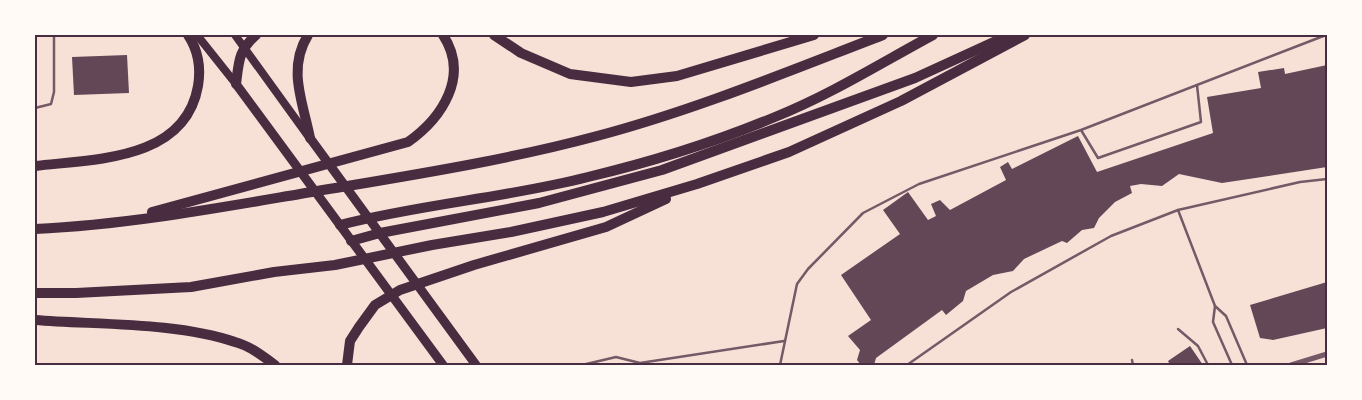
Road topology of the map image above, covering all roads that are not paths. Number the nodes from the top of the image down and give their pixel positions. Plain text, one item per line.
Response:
1 (54, 35) edge
2 (188, 35) edge
3 (197, 35) edge
4 (236, 35) edge
5 (256, 35) edge
6 (308, 35) edge
7 (443, 35) edge
8 (494, 35) edge
9 (814, 35) edge
10 (883, 35) edge
11 (932, 35) edge
12 (1009, 35) edge
13 (1025, 35) edge
14 (1326, 35) edge
15 (244, 46) junction
16 (236, 84) junction
17 (1197, 85) junction
18 (35, 108) edge
19 (1081, 130) junction
20 (310, 138) junction
21 (35, 166) edge
22 (1327, 179) edge
23 (697, 184) junction
24 (1178, 210) junction
25 (368, 218) junction
26 (118, 222) junction
27 (340, 226) junction
28 (35, 229) edge
29 (380, 233) junction
30 (351, 241) junction
31 (35, 293) edge
32 (1216, 306) junction
33 (35, 320) edge
34 (1178, 329) dead end
35 (784, 341) junction
36 (1327, 354) edge
37 (1132, 360) dead end
38 (274, 365) edge
39 (347, 365) edge
40 (443, 365) edge
41 (476, 365) edge
42 (582, 365) edge
43 (780, 365) edge
44 (907, 365) edge
45 (1133, 365) edge
46 (1208, 365) edge
47 (1232, 365) edge
48 (1246, 365) edge
49 (1291, 365) edge

1 - 18 lane
2 - 21 highway
3 - 16 main road
4 - 15 main road
5 - 15 highway
6 - 20 highway
7 - 26 highway
8 - 9 highway
10 - 26 highway
11 - 25 highway
12 - 29 highway
13 - 23 highway
14 - 17 lane
15 - 16 highway
15 - 20 main road
16 - 27 highway
17 - 19 lane
17 - 19 lane
19 - 35 lane
20 - 25 highway
22 - 24 lane
23 - 31 highway
23 - 39 highway
24 - 32 lane
24 - 44 lane
25 - 27 highway
25 - 29 highway
26 - 28 highway
27 - 30 highway
29 - 30 highway
29 - 41 highway
30 - 40 highway
32 - 47 lane
32 - 48 lane
33 - 38 highway
34 - 46 lane
35 - 42 lane
35 - 43 lane
36 - 49 street
37 - 45 lane

